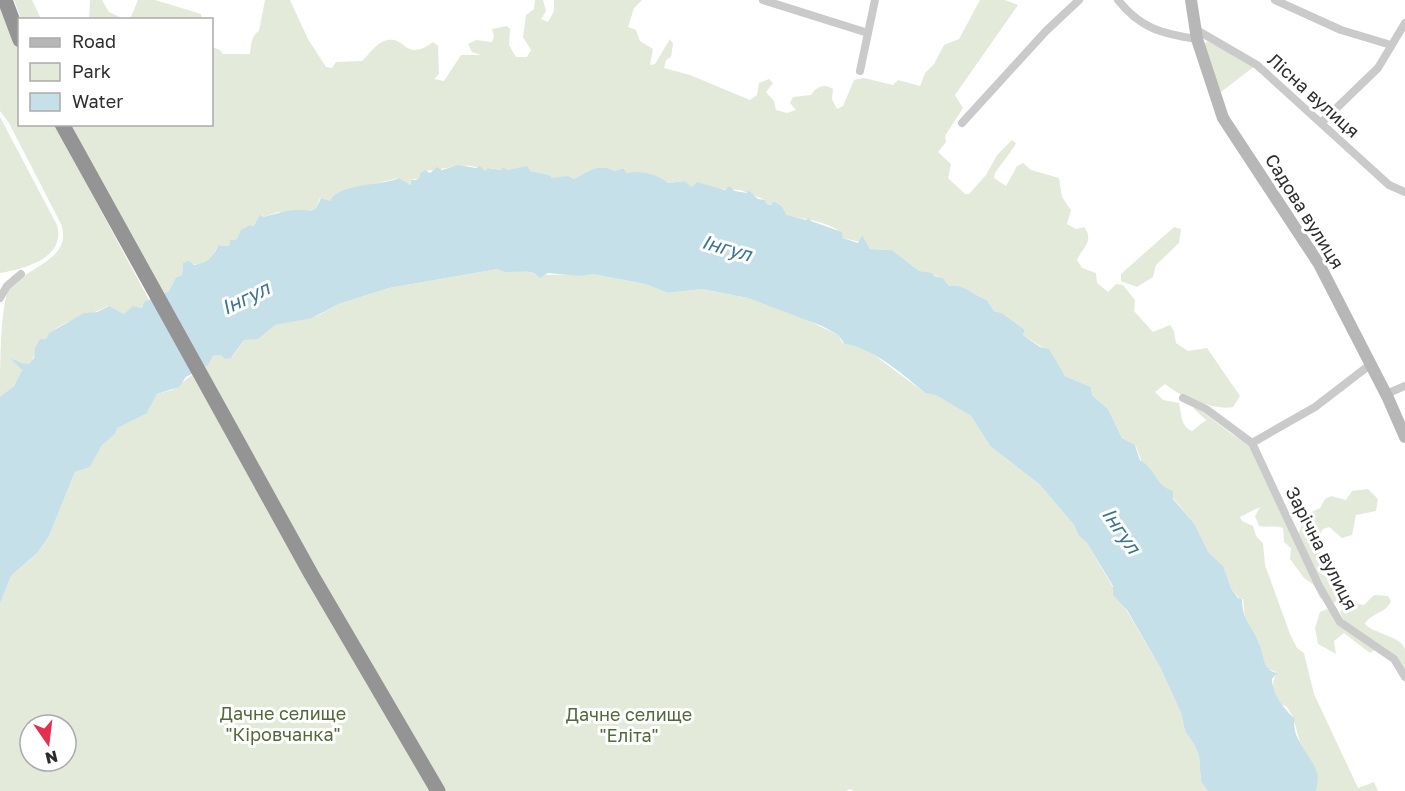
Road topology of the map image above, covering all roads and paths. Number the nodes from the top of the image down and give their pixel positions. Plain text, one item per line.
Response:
1 (4, 0) edge
2 (763, 0) edge
3 (875, 0) edge
4 (1079, 0) edge
5 (1118, 0) edge
6 (1191, 0) edge
7 (1275, 0) edge
8 (1405, 23) edge
9 (868, 33) junction
10 (1196, 34) junction
11 (18, 35) edge
12 (1405, 35) edge
13 (1391, 45) junction
14 (860, 72) dead end
15 (962, 123) dead end
16 (1322, 123) junction
17 (63, 126) edge
18 (1405, 192) edge
19 (21, 274) dead end
20 (0, 298) edge
21 (1371, 364) junction
22 (1405, 386) edge
23 (1386, 394) junction
24 (1183, 399) dead end
25 (1405, 437) edge
26 (1252, 443) junction
27 (1405, 677) edge
28 (438, 791) edge

1 - 11 highway
2 - 9 street
3 - 9 street
4 - 15 street
5 - 10 street, Лісна вулиця
6 - 10 street, Садова вулиця
7 - 13 street
8 - 13 street
9 - 14 street
10 - 16 street, Лісна вулиця
10 - 21 street, Садова вулиця
12 - 13 street
13 - 16 street
16 - 18 street, Лісна вулиця
17 - 28 highway
19 - 20 street
21 - 23 street, Садова вулиця
21 - 26 street
22 - 23 street
23 - 25 street, Садова вулиця
24 - 26 street, Зарічна вулиця
26 - 27 street, Зарічна вулиця

